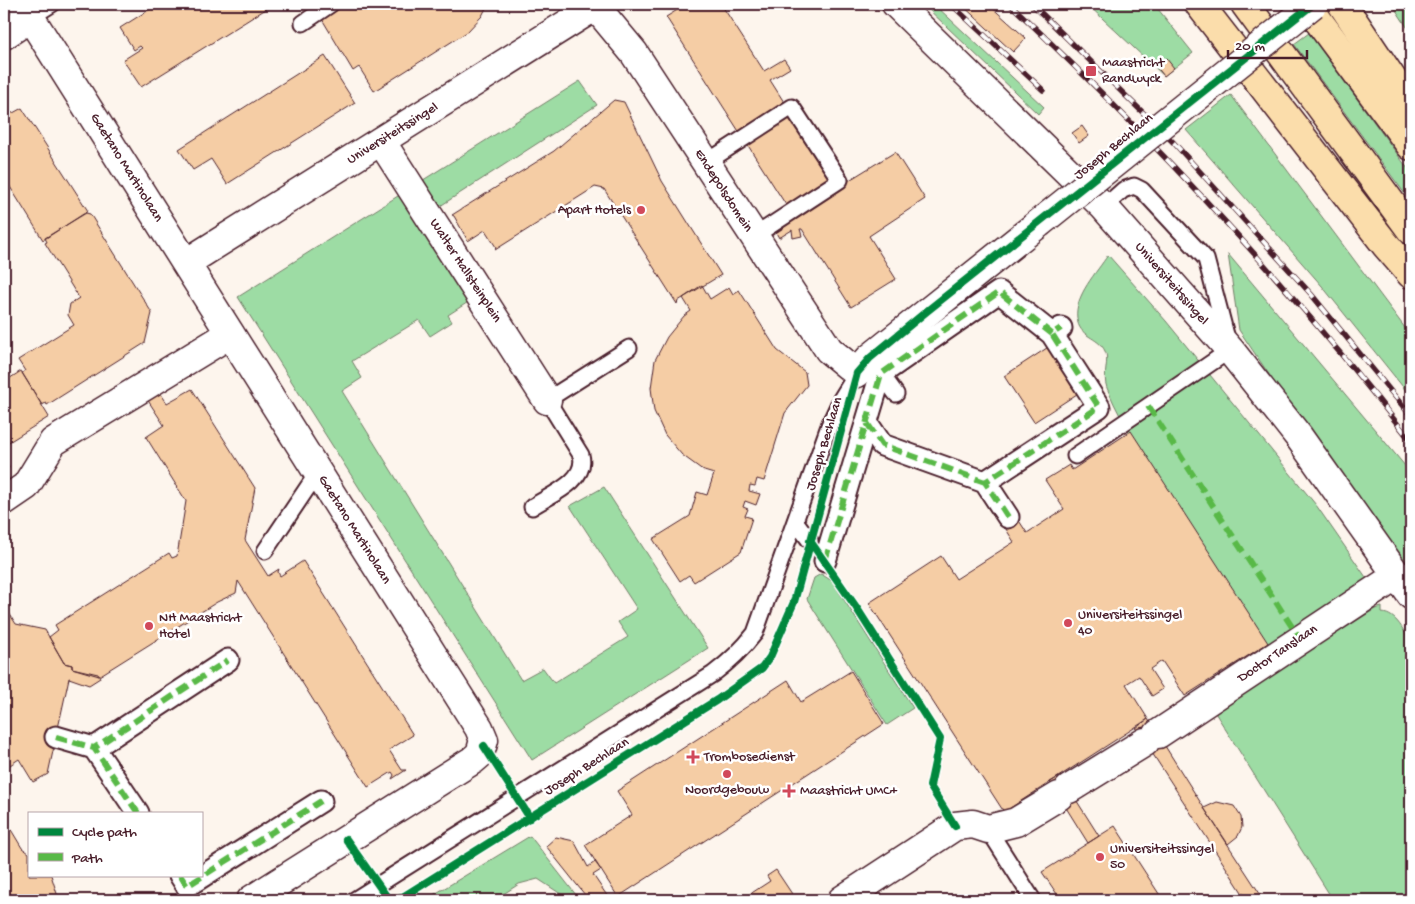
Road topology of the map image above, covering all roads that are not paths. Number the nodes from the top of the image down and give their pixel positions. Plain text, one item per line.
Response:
1 (331, 4) edge
2 (596, 4) edge
3 (896, 4) edge
4 (1199, 4) edge
5 (1245, 4) edge
6 (1306, 4) edge
7 (1313, 4) edge
8 (1342, 4) edge
9 (35, 8) edge
10 (303, 23) dead end
11 (4, 35) edge
12 (1411, 134) edge
13 (381, 141) junction
14 (1411, 146) edge
15 (707, 165) junction
16 (1104, 207) junction
17 (1411, 230) edge
18 (754, 237) junction
19 (186, 263) junction
20 (1411, 274) edge
21 (230, 334) junction
22 (629, 348) dead end
23 (1230, 350) junction
24 (870, 369) junction
25 (896, 394) dead end
26 (547, 400) junction
27 (867, 423) junction
28 (1075, 456) dead end
29 (318, 472) junction
30 (985, 482) junction
31 (4, 501) edge
32 (532, 507) dead end
33 (1008, 517) dead end
34 (796, 522) junction
35 (810, 541) dead end
36 (264, 551) dead end
37 (825, 561) dead end
38 (1404, 585) edge
39 (228, 660) dead end
40 (56, 737) dead end
41 (94, 748) junction
42 (321, 800) dead end
43 (137, 812) edge
44 (988, 829) junction
45 (181, 876) edge
46 (251, 900) edge
47 (354, 900) edge
48 (842, 900) edge
49 (1033, 900) edge

1 - 10 lane
2 - 13 street, Universiteitssingel
2 - 15 street, Endepolsdomein
3 - 16 street, Universiteitssingel
4 - 20 highway
5 - 17 highway
6 - 14 highway
7 - 24 street, Joseph Bechlaan, bridge
8 - 12 highway
9 - 11 street
9 - 19 street, Gaetano Martinolaan
13 - 19 street, Universiteitssingel
13 - 26 street, Walter Hallsteinplein
15 - 18 street, Endepolsdomein
15 - 18 lane
16 - 23 street, Universiteitssingel
16 - 23 lane
18 - 24 street, Endepolsdomein
19 - 21 street, Gaetano Martinolaan
21 - 29 street, Gaetano Martinolaan
21 - 31 street
22 - 26 lane
23 - 28 lane
23 - 38 street, Universiteitssingel
24 - 25 lane
24 - 27 street
24 - 30 street
24 - 34 lane, Joseph Bechlaan
26 - 32 lane
27 - 30 street
27 - 37 street
29 - 36 lane
29 - 46 street, Gaetano Martinolaan
30 - 33 street
34 - 35 lane
34 - 47 lane, Joseph Bechlaan
38 - 44 street, Doctor Tanslaan
39 - 41 street
40 - 41 street
41 - 43 street
42 - 45 street
44 - 48 street, Doctor Tanslaan
44 - 49 lane

